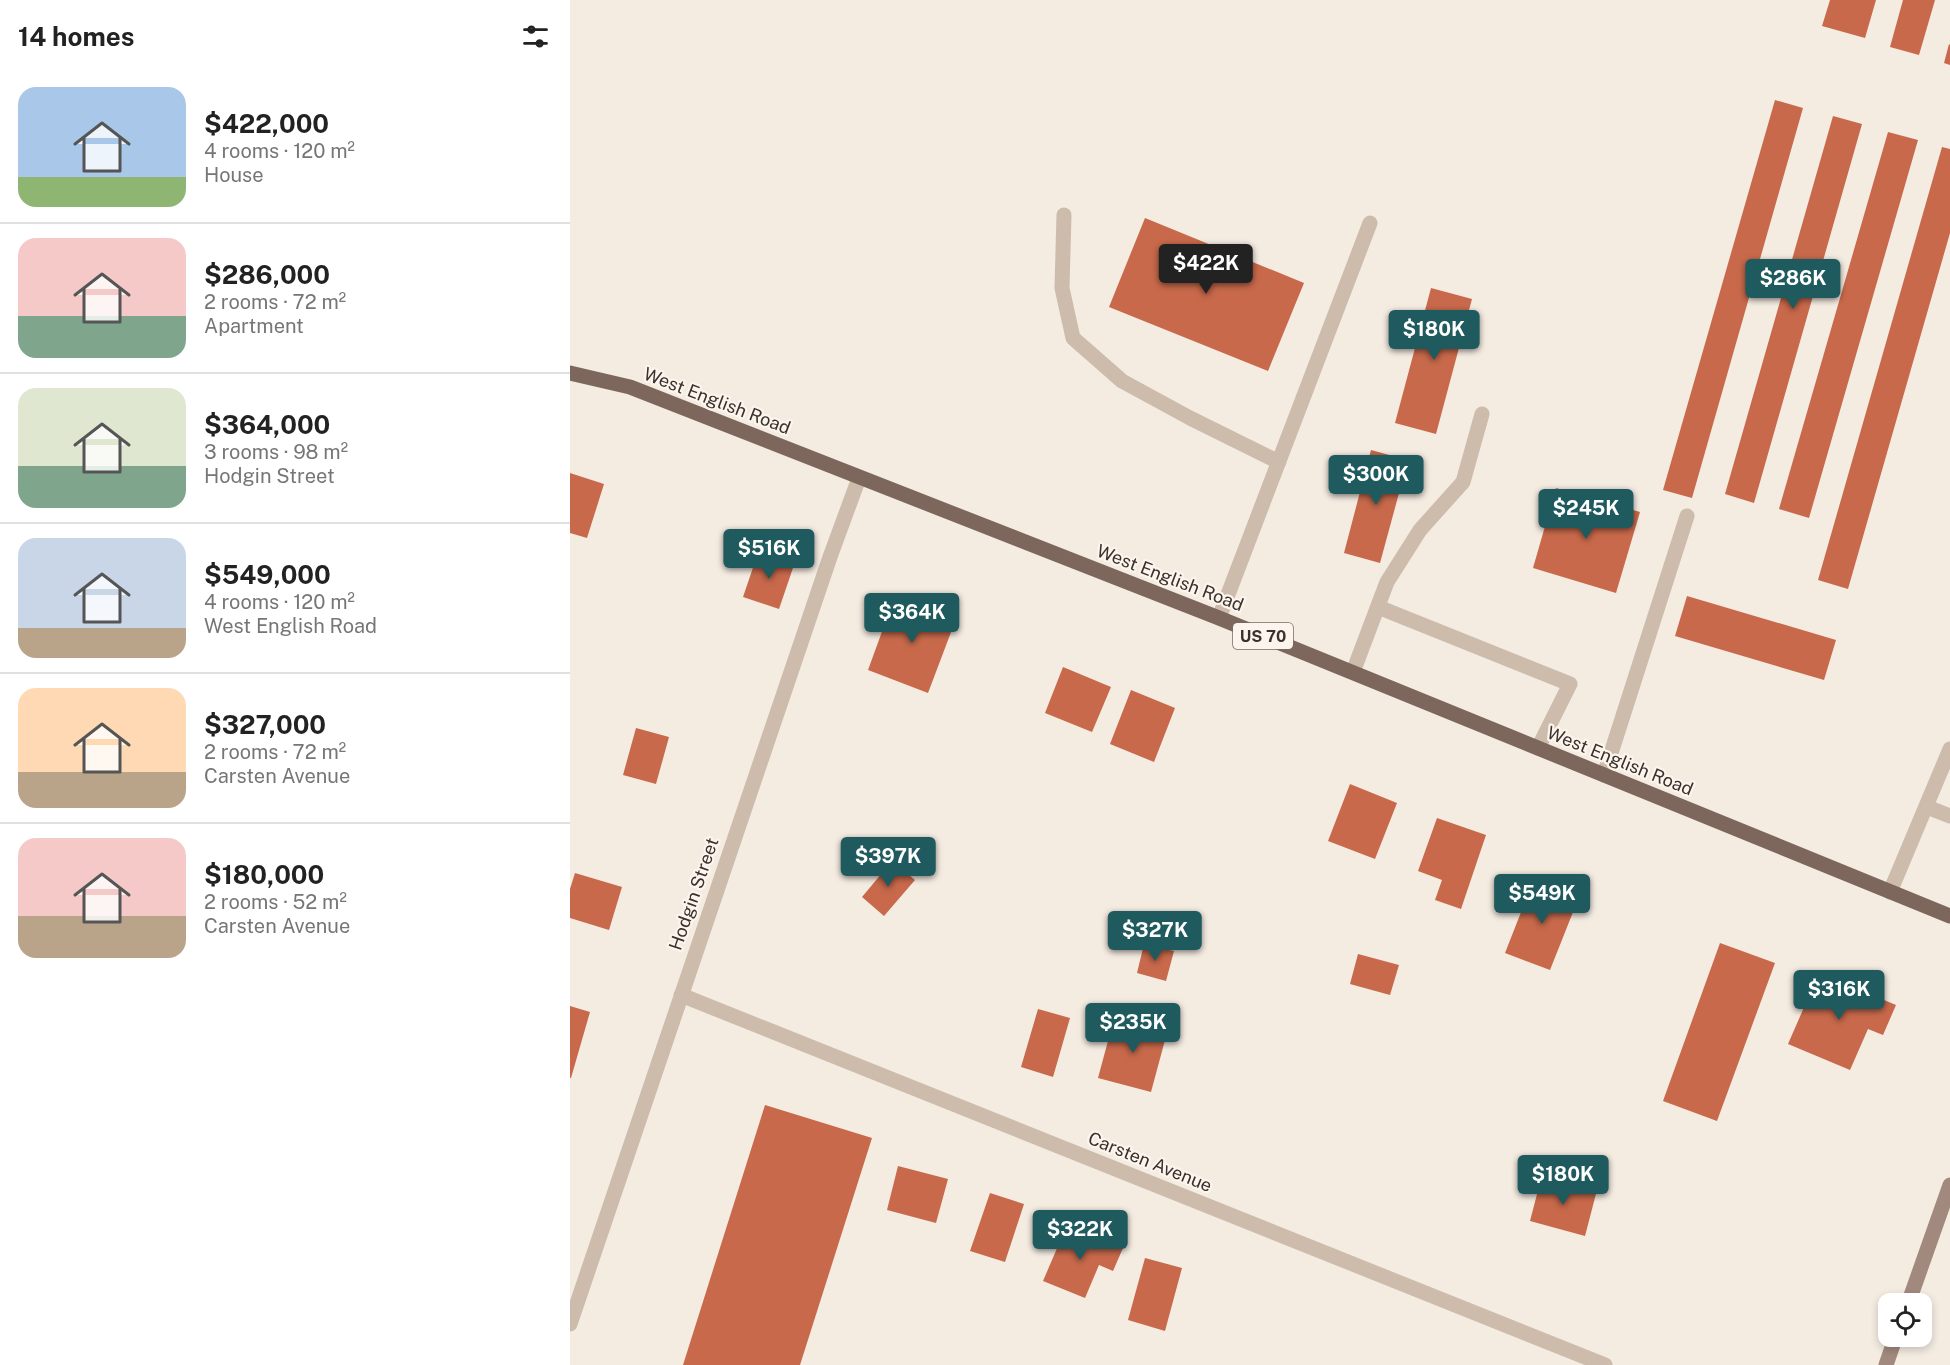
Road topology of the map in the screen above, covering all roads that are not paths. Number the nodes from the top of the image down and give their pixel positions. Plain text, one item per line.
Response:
1 (1064, 215) dead end
2 (1370, 223) dead end
3 (570, 373) edge
4 (1482, 414) dead end
5 (1279, 462) junction
6 (859, 478) junction
7 (1687, 516) dead end
8 (1378, 608) junction
9 (1219, 618) junction
10 (1353, 672) junction
11 (1538, 748) junction
12 (1950, 749) edge
13 (1604, 775) junction
14 (1927, 807) junction
15 (1950, 816) edge
16 (1890, 892) junction
17 (1950, 916) edge
18 (681, 995) junction
19 (1950, 1185) edge
20 (576, 1288) edge
21 (1912, 1293) edge
22 (570, 1324) edge
23 (1892, 1347) edge
24 (1605, 1365) edge
25 (1886, 1365) edge

1 - 5 street
2 - 5 street
3 - 6 main road, West English Road / US 70
4 - 8 street
5 - 9 street
6 - 9 main road, West English Road / US 70
6 - 18 street, Hodgin Street
7 - 13 street
8 - 10 street
8 - 11 street
9 - 10 main road, West English Road / US 70
10 - 11 main road, West English Road / US 70
11 - 13 main road, West English Road / US 70
12 - 14 street
13 - 16 main road, West English Road / US 70
14 - 15 street
14 - 16 street
16 - 17 main road, West English Road / US 70
18 - 20 street, Hodgin Street
18 - 24 street, Carsten Avenue
19 - 21 street
20 - 22 street, Hodgin Street
23 - 25 street

